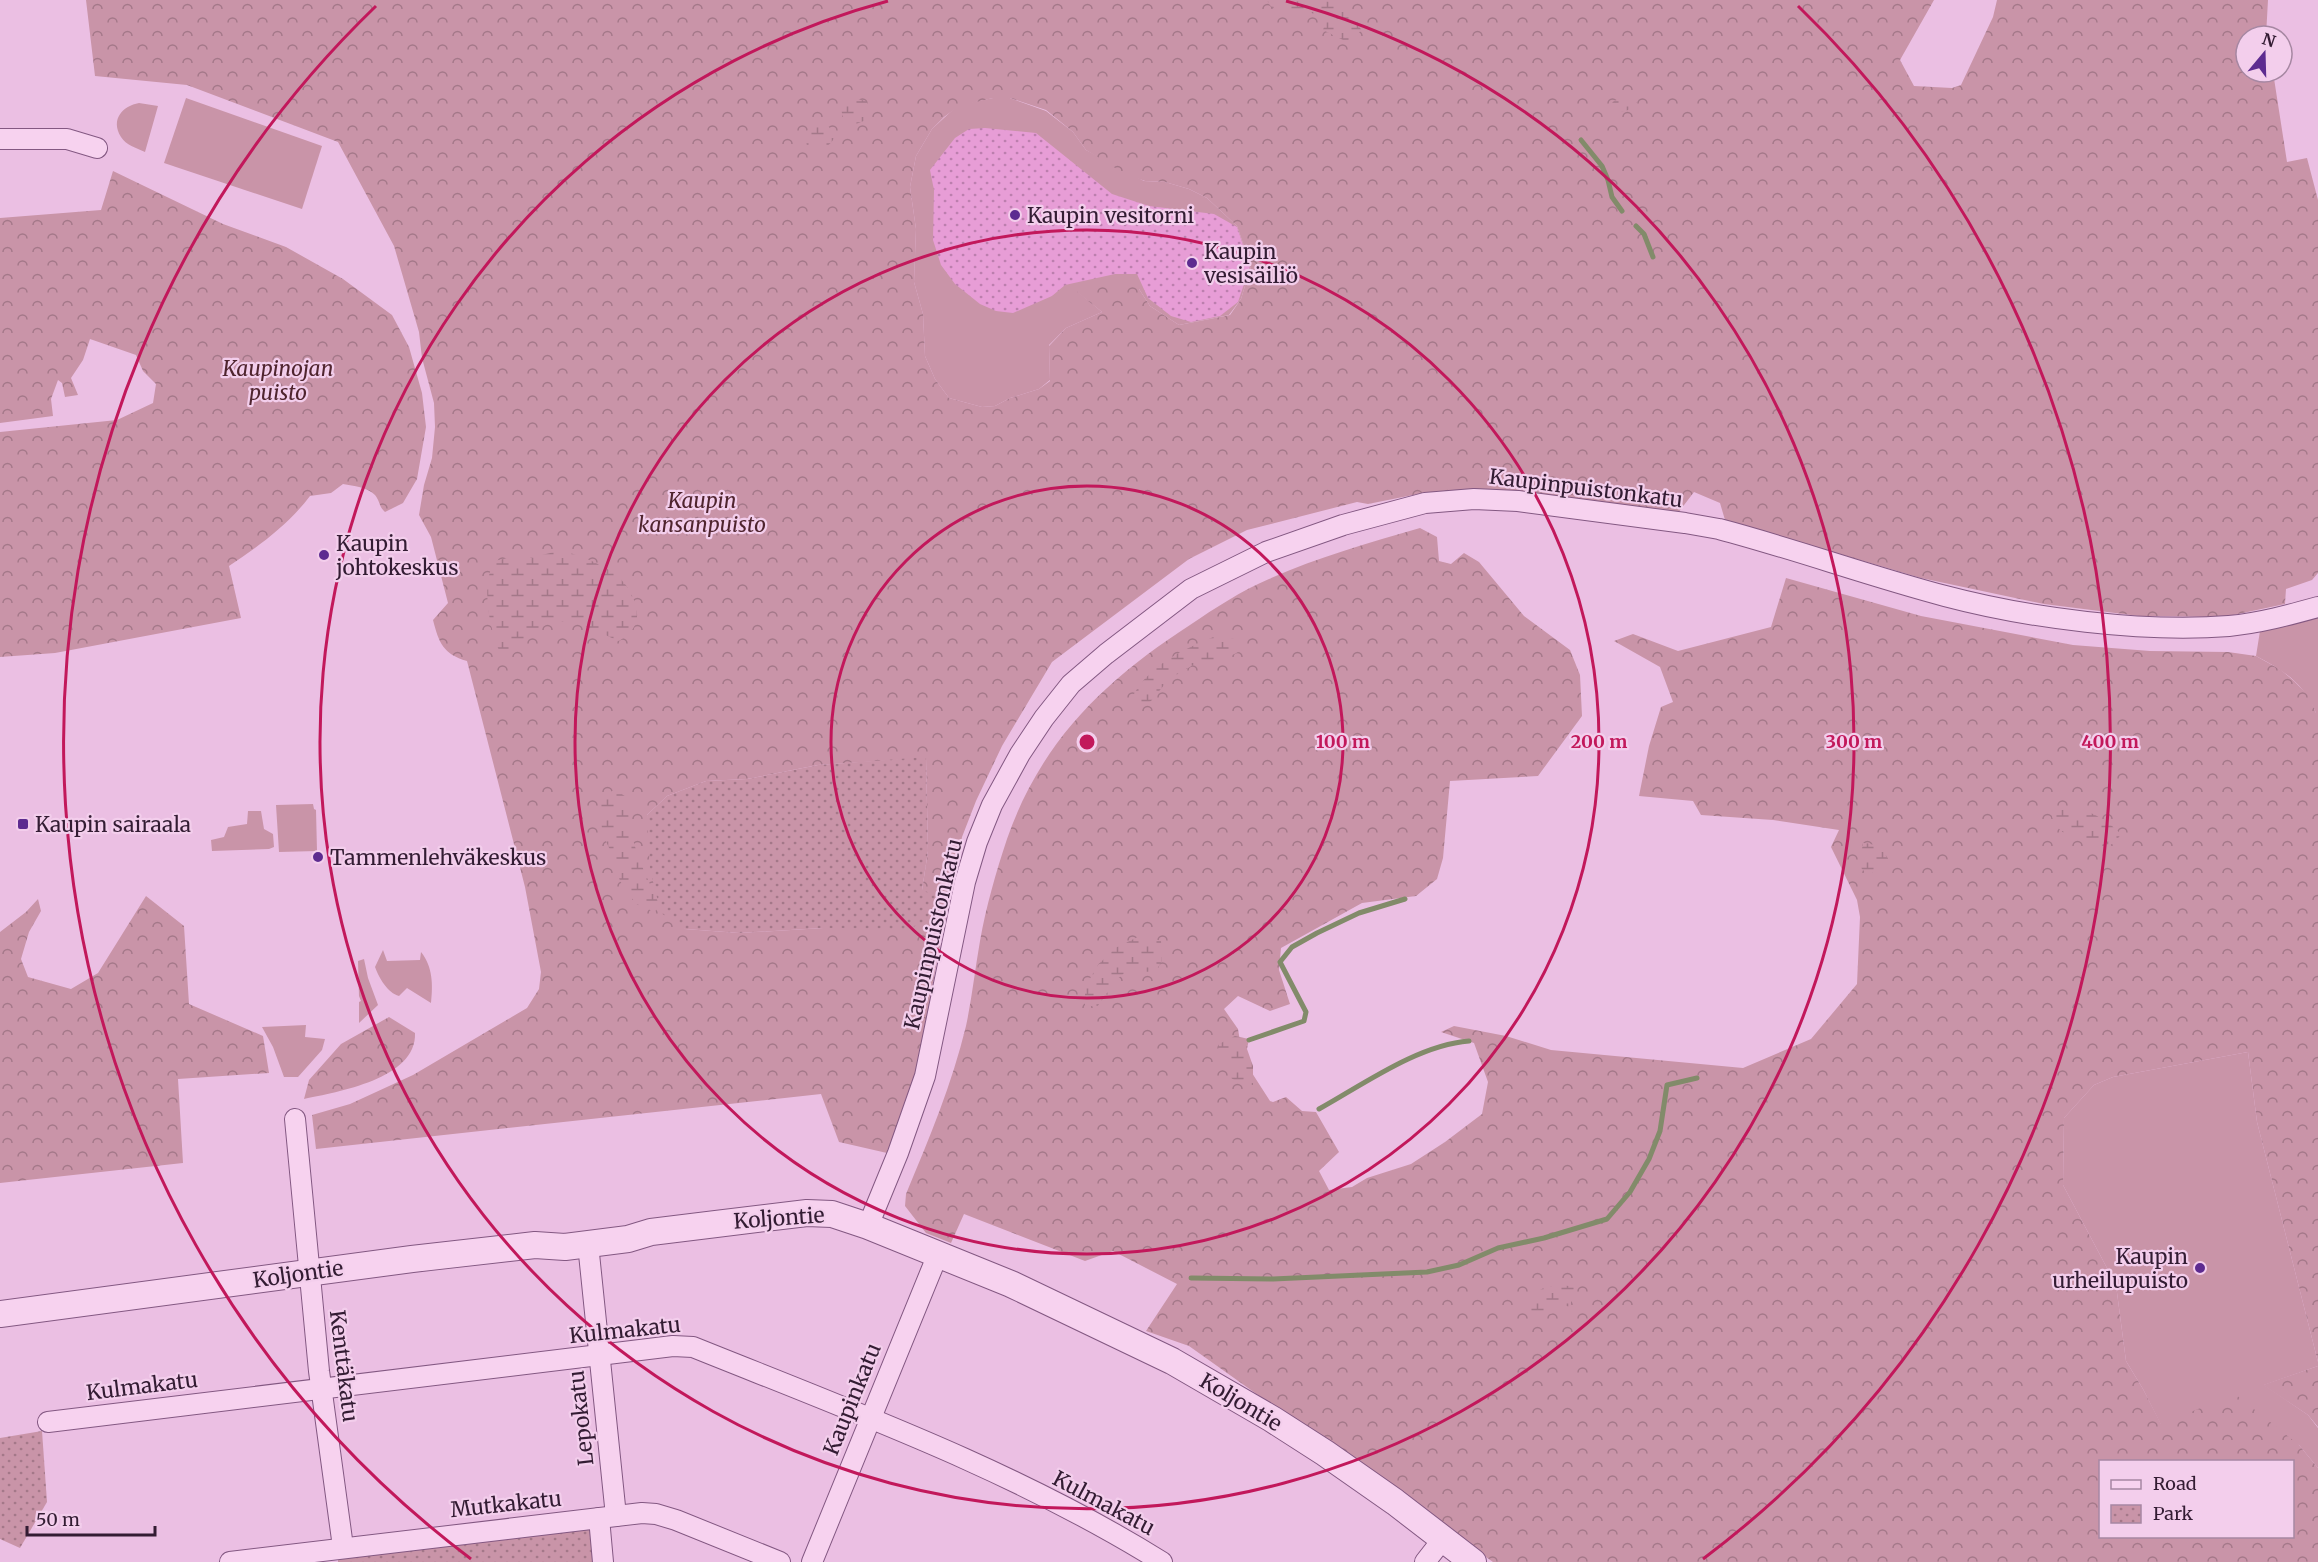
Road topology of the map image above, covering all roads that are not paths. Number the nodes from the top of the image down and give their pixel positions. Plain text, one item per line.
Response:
1 (0, 139) edge
2 (97, 148) dead end
3 (2318, 607) edge
4 (295, 1119) dead end
5 (868, 1226) junction
6 (588, 1244) junction
7 (938, 1254) junction
8 (309, 1273) junction
9 (0, 1314) edge
10 (598, 1356) junction
11 (323, 1387) junction
12 (869, 1419) junction
13 (48, 1422) dead end
14 (607, 1517) junction
15 (1443, 1539) junction
16 (343, 1547) junction
17 (230, 1562) edge
18 (603, 1562) edge
19 (780, 1562) edge
20 (812, 1562) edge
21 (1162, 1562) edge
22 (1425, 1562) edge
23 (1473, 1562) edge

1 - 2 street
3 - 5 street, Kaupinpuistonkatu
4 - 8 street, Kenttäkatu
5 - 6 street, Koljontie
5 - 7 street, Koljontie
6 - 8 street, Koljontie
6 - 10 street, Lepokatu
7 - 12 street, Kaupinkatu
7 - 15 street, Koljontie
8 - 9 street, Koljontie
8 - 11 street, Kenttäkatu
10 - 11 street, Kulmakatu
10 - 12 street, Kulmakatu
10 - 14 street, Lepokatu
11 - 13 street, Kulmakatu
11 - 16 street, Kenttäkatu
12 - 20 street, Kaupinkatu
12 - 21 street, Kulmakatu
14 - 16 street, Mutkakatu
14 - 18 street, Lepokatu
14 - 19 street, Mutkakatu
15 - 22 street
15 - 23 street, Koljontie
16 - 17 street, Mutkakatu

